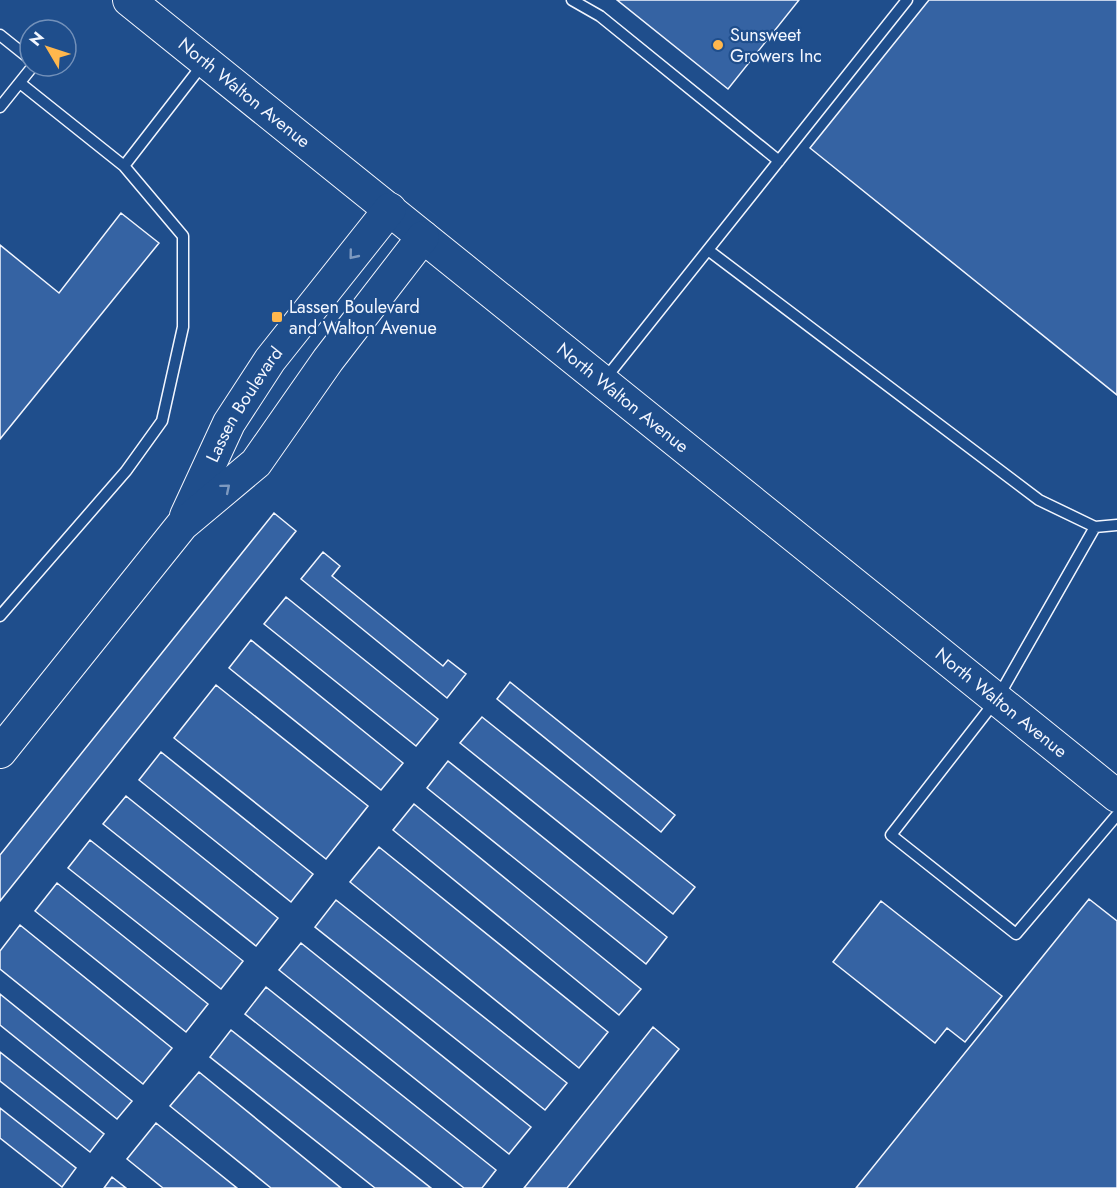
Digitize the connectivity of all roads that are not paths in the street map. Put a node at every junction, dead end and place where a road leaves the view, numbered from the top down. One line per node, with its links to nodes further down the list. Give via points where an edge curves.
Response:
1 (129, 0): 6 (main road, North Walton Avenue)
2 (572, 0): 10 (lane, via 600,16)
3 (907, 0): 10 (lane)
4 (0, 34): 5 (lane)
5 (18, 49)
6 (205, 61): 11 (lane); 12 (main road, North Walton Avenue)
7 (24, 78): 8 (lane)
8 (20, 83): 9 (lane); 11 (lane)
9 (0, 106)
10 (779, 161): 14 (lane)
11 (124, 166): 19 (lane, via 183,236 183,327 162,422 126,471)
12 (390, 209): 13 (main road, North Walton Avenue); 16 (main road, Lassen Boulevard, one-way to 16, via 264,369 229,423)
13 (423, 237): 15 (main road, North Walton Avenue); 16 (main road, Lassen Boulevard, one-way to 13, via 256,463 328,360)
14 (708, 250): 15 (lane); 18 (lane, via 1039,500)
15 (603, 381): 20 (main road, North Walton Avenue)
16 (182, 525): 21 (main road, Lassen Boulevard)
17 (1117, 525): 18 (lane)
18 (1095, 527): 20 (lane)
19 (0, 616)
20 (997, 699): 22 (main road, North Walton Avenue); 23 (lane, via 891,836 1016,934)
21 (0, 752)
22 (1117, 796)
23 (1117, 816)

